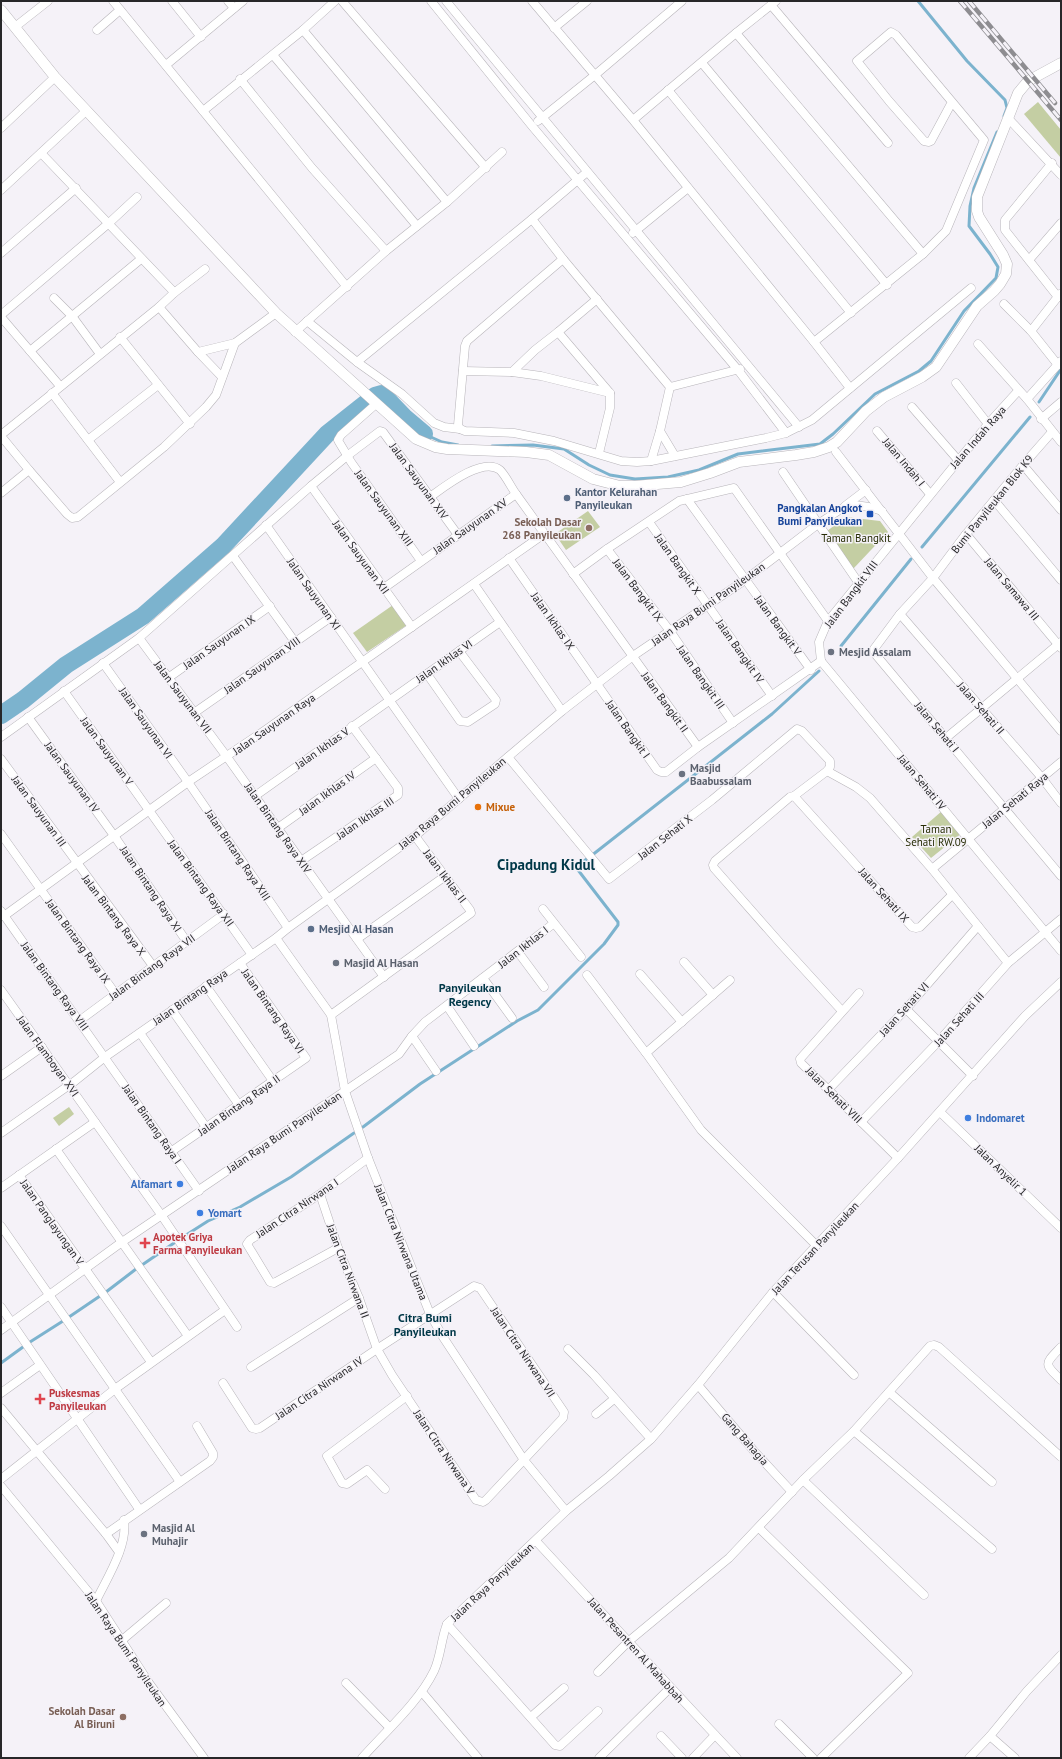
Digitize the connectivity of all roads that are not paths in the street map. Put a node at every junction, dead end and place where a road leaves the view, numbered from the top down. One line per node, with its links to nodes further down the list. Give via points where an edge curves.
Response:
1 (48, 1): 17 (street)
2 (113, 1): 16 (street)
3 (172, 1): 22 (street)
4 (228, 1): 14 (street)
5 (243, 1): 14 (street)
6 (335, 1): 20 (street)
7 (342, 1): 44 (street)
8 (431, 1): 37 (street)
9 (446, 1): 34 (street)
10 (532, 1): 18 (street)
11 (587, 1): 18 (street)
12 (682, 1): 27 (street)
13 (774, 3): 21 (street); 40 (street)
14 (234, 8): 22 (street)
15 (1, 10): 17 (street)
16 (120, 10): 19 (street); 26 (street)
17 (15, 27): 28 (street)
18 (554, 28): 27 (street)
19 (97, 30)
20 (303, 30): 23 (street); 52 (street)
21 (736, 33): 24 (street); 61 (street)
22 (201, 37): 26 (street)
23 (273, 54): 29 (street); 56 (street)
24 (702, 63): 30 (street); 66 (street)
25 (1061, 63): 35 (street, via 1024,85)
26 (166, 65): 33 (street)
27 (595, 75): 34 (street); 36 (street)
28 (55, 77): 32 (street); 38 (street)
29 (240, 80): 33 (street); 59 (street, via 312,168)
30 (668, 90): 36 (street); 76 (street)
31 (952, 102): 31 (street, via 931,141 924,141 857,60 891,32); 39 (street)
32 (86, 111): 42 (street); 75 (street)
33 (202, 111): 67 (street)
34 (541, 118): 37 (street); 45 (street)
35 (1008, 118): 39 (street); 43 (street)
36 (633, 120): 49 (street)
37 (532, 126): 47 (street)
38 (1, 128)
39 (992, 142): 61 (street, via 946,231); 105 (street, via 977,211 982,225 1003,255 1007,264 1006,274 994,291 977,306 936,367 884,397 829,447 796,456 739,462 681,482 620,486 593,479 549,455 447,449 425,444 407,432)
40 (888, 143)
41 (502, 152): 44 (street)
42 (41, 153): 48 (street); 50 (street)
43 (1052, 163): 46 (street); 64 (street, via 1005,220 1005,230)
44 (486, 168): 52 (street)
45 (588, 172): 47 (street); 57 (street)
46 (1061, 175)
47 (578, 180): 53 (street); 58 (street)
48 (76, 188): 54 (street); 60 (street)
49 (688, 188): 57 (street); 84 (street)
50 (1, 190)
51 (137, 197): 54 (street)
52 (447, 202): 56 (street)
53 (532, 219): 63 (street); 90 (street)
54 (109, 223): 62 (street); 77 (street)
55 (1061, 223): 64 (street)
56 (417, 226): 59 (street)
57 (637, 230): 58 (street); 92 (street)
58 (627, 238): 93 (street)
59 (386, 251): 67 (street)
60 (1, 253)
61 (923, 254): 66 (street)
62 (141, 259): 69 (street); 78 (street)
63 (563, 259): 72 (street); 94 (street, via 467,341)
64 (1029, 260): 70 (street)
65 (205, 269): 69 (street)
66 (887, 285): 76 (street)
67 (347, 287): 79 (street)
68 (971, 288): 101 (street)
69 (174, 293): 74 (street)
70 (1060, 295): 82 (street)
71 (54, 298): 78 (street)
72 (597, 299): 81 (street); 100 (street)
73 (1004, 304): 82 (street)
74 (159, 306): 83 (street); 88 (street)
75 (276, 313): 80 (street); 85 (street)
76 (851, 313): 84 (street)
77 (1, 316): 87 (street)
78 (72, 316): 87 (street); 89 (street)
79 (307, 321): 80 (street); 90 (street)
80 (295, 332): 105 (street)
81 (558, 332): 95 (street); 103 (street)
82 (1031, 332): 91 (street)
83 (120, 337): 89 (street); 98 (street)
84 (814, 342): 101 (street)
85 (235, 343): 88 (street); 96 (street)
86 (978, 344): 102 (street)
87 (30, 351): 99 (street)
88 (198, 352): 96 (street)
89 (100, 354): 99 (street)
90 (357, 362): 113 (street, via 402,394 434,423)
91 (1059, 363): 106 (street)
92 (748, 365): 93 (street); 112 (street)
93 (738, 370): 100 (street); 117 (street)
94 (463, 371): 95 (street); 113 (street, via 458,425)
95 (512, 372): 103 (street, via 541,376)
96 (222, 377): 110 (street, via 216,395)
97 (956, 384): 111 (street)
98 (158, 385): 110 (street); 119 (street)
99 (60, 386): 104 (street)
100 (670, 387): 114 (street)
101 (850, 388): 112 (street)
102 (1018, 391): 106 (street); 111 (street, Jalan Indah Raya)
103 (610, 393): 122 (street, via 610,408)
104 (52, 394): 118 (street); 119 (street)
105 (372, 400): 123 (street, Jalan Sauyunan XIII, via 339,438)
106 (1026, 400): 109 (street)
107 (1061, 402): 109 (street)
108 (912, 406): 125 (street)
109 (1039, 416): 116 (street)
110 (190, 424): 130 (street)
111 (988, 424): 125 (street, Jalan Indah Raya)
112 (800, 427): 117 (street)
113 (460, 429): 122 (street, via 514,433)
114 (660, 431): 124 (street); 126 (street)
115 (877, 431): 135 (street, Jalan Indah I)
116 (1052, 432): 120 (street); 127 (street, Bumi Panyileukan Blok K9)
117 (786, 433): 124 (street)
118 (1, 435): 128 (street)
119 (88, 440): 130 (street)
120 (1061, 442)
121 (836, 452): 132 (street)
122 (599, 453): 126 (street, via 621,461)
123 (347, 456): 131 (street); 136 (street, Jalan Sauyunan XIV, via 377,433 383,432); 153 (street, Jalan Sauyunan XIII)
124 (675, 456): 126 (street)
125 (958, 460): 135 (street, Jalan Indah Raya)
126 (651, 461)
127 (1023, 465): 138 (street, Bumi Panyileukan Blok K9); 140 (street)
128 (30, 470): 130 (street, via 72,518 78,517); 133 (street)
129 (782, 472): 143 (street)
130 (120, 482)
131 (311, 486): 144 (street); 160 (street, Jalan Sauyunan XII)
132 (866, 490): 139 (street); 141 (street)
133 (1, 493)
134 (516, 494): 136 (street, via 501,471 484,468 471,470); 146 (street, Jalan Sauyunan XV); 148 (street, Jalan Sauyunan XV)
135 (930, 494): 145 (street, Jalan Indah Raya)
136 (430, 496): 148 (street, Jalan Sauyunan XIV)
137 (686, 499): 142 (street); 150 (street, via 734,488); 156 (street, Jalan Bangkit V)
138 (994, 500): 147 (street, Bumi Panyileukan Blok K9); 157 (street)
139 (841, 509): 141 (street, Jalan Raya Bumi Panyileukan, via 855,505); 143 (street, Jalan Raya Bumi Panyileukan)
140 (1061, 510)
141 (882, 512): 145 (street)
142 (649, 522): 149 (street); 161 (street, Jalan Bangkit X)
143 (818, 524): 150 (street, Jalan Raya Bumi Panyileukan); 158 (street)
144 (266, 525): 151 (street); 164 (street, Jalan Sauyunan XI)
145 (899, 533): 155 (street); 158 (street, Jalan Bangkit VIII)
146 (544, 534): 152 (street, Jalan Sauyunan Raya); 154 (street)
147 (966, 534): 155 (street, Bumi Panyileukan Blok K9); 171 (street, Jalan Samawa III)
148 (458, 535): 153 (street, Jalan Sauyunan XV)
149 (607, 549): 154 (street); 168 (street, Jalan Bangkit IX)
150 (779, 554): 156 (street, Jalan Raya Bumi Panyileukan); 165 (street)
151 (234, 556): 162 (street); 169 (street)
152 (509, 558): 159 (street, Jalan Sauyunan Raya); 181 (street, Jalan Ikhlas IX)
153 (421, 561): 160 (street, Jalan Sauyunan XV)
154 (573, 574): 173 (street)
155 (933, 578): 163 (street, Jalan Sehati I); 180 (street)
156 (745, 580): 161 (street, Jalan Raya Bumi Panyileukan); 177 (street, Jalan Bangkit V)
157 (1061, 580)
158 (858, 582): 165 (street, Jalan Bangkit VIII)
159 (474, 584): 166 (street); 167 (street, Jalan Sauyunan Raya)
160 (384, 588): 167 (street, Jalan Sauyunan XII)
161 (708, 605): 168 (street, Jalan Raya Bumi Panyileukan); 183 (street, Jalan Bangkit IV)
162 (270, 606): 170 (street); 179 (street, Jalan Sauyunan IX)
163 (900, 614): 185 (street, Jalan Sehati II); 193 (street, Jalan Sehati I, via 874,649 876,655)
164 (331, 617): 170 (street, Jalan Sauyunan VIII); 176 (street, Jalan Sauyunan XI)
165 (828, 621): 174 (street, Jalan Bangkit VIII, via 820,642)
166 (500, 622): 172 (street, Jalan Ikhlas VI); 186 (street)
167 (412, 627): 176 (street, Jalan Sauyunan Raya)
168 (670, 631): 173 (street, Jalan Raya Bumi Panyileukan); 189 (street, Jalan Bangkit III)
169 (139, 638): 175 (street); 179 (street, Jalan Sauyunan VII)
170 (295, 642): 187 (street, Jalan Sauyunan VIII)
171 (1060, 645): 180 (street)
172 (459, 651): 178 (street, Jalan Ikhlas VI); 178 (street, via 496,700 495,704 464,723)
173 (633, 656): 181 (street, Jalan Raya Bumi Panyileukan); 194 (street, Jalan Bangkit II)
174 (821, 661): 177 (street); 213 (street, Jalan Sehati IV)
175 (103, 663): 182 (street); 202 (street, Jalan Sauyunan VI)
176 (362, 663): 184 (street, Jalan Sauyunan XI); 195 (street, Jalan Sauyunan Raya)
177 (811, 670): 183 (street)
178 (427, 674): 184 (street, Jalan Ikhlas VI)
179 (168, 678): 187 (street, Jalan Sauyunan VII)
180 (1018, 679): 185 (street); 191 (street)
181 (596, 685): 186 (street, Jalan Raya Bumi Panyileukan); 194 (street, Jalan Bangkit I, via 657,770 666,772)
182 (64, 691): 188 (street); 208 (street, Jalan Sauyunan V)
183 (772, 696): 189 (street)
184 (389, 700): 190 (street, Jalan Ikhlas V); 205 (street, Jalan Sauyunan XI)
185 (981, 709): 193 (street); 201 (street, Jalan Sehati II)
186 (562, 711): 196 (street, Jalan Raya Bumi Panyileukan)
187 (194, 714): 195 (street, Jalan Sauyunan VII)
188 (28, 717): 192 (street); 212 (street, Jalan Sauyunan IV)
189 (733, 723): 194 (street)
190 (352, 726): 197 (street, Jalan Ikhlas III); 203 (street, Jalan Ikhlas V)
191 (1061, 731)
192 (1, 737)
193 (946, 738): 207 (street, Jalan Sehati I)
194 (698, 747)
195 (227, 756): 202 (street, Jalan Sauyunan Raya); 203 (street, Jalan Bintang Raya XIV)
196 (508, 757): 200 (street, Jalan Sehati X, via 609,878 712,800 797,729 802,730 830,761); 205 (street, Jalan Raya Bumi Panyileukan)
197 (376, 758): 209 (street, Jalan Ikhlas IV); 214 (street, Jalan Ikhlas III, via 398,788 398,795)
198 (1, 759): 215 (street, Jalan Sauyunan III)
199 (1061, 762): 201 (street, Jalan Sehati Raya)
200 (828, 771): 204 (street); 216 (street, via 856,786 870,798)
201 (1042, 778): 206 (street, Jalan Sehati II); 207 (street, Jalan Sehati Raya)
202 (188, 782): 208 (street, Jalan Sauyunan Raya); 228 (street, Jalan Bintang Raya XIII)
203 (255, 796): 209 (street, Jalan Bintang Raya XIV)
204 (794, 796): 220 (street, Jalan Sehati IX, via 912,927 920,927); 256 (street, via 740,838 713,864)
205 (459, 799): 211 (street, Jalan Raya Bumi Panyileukan)
206 (1061, 803)
207 (1005, 809): 213 (street, Jalan Sehati Raya); 217 (street, Jalan Sehati I)
208 (150, 811): 212 (street, Jalan Sauyunan Raya); 224 (street, Jalan Bintang Raya XII)
209 (278, 828): 214 (street, Jalan Bintang Raya XIV)
210 (1, 834): 219 (street, Jalan Bintang Raya IX)
211 (415, 836): 218 (street, Jalan Ikhlas II); 221 (street, Jalan Raya Bumi Panyileukan)
212 (115, 837): 215 (street, Jalan Sauyunan Raya); 232 (street, Jalan Bintang Raya XI)
213 (968, 838): 216 (street, Jalan Sehati Raya); 229 (street, Jalan Sehati IV)
214 (301, 861): 221 (street, Jalan Bintang Raya XIV)
215 (76, 863): 219 (street, Jalan Sauyunan Raya); 240 (street, Jalan Bintang Raya X)
216 (932, 868): 220 (street)
217 (1061, 876)
218 (444, 877): 231 (street); 243 (street, Jalan Ikhlas II, via 471,913)
219 (41, 889): 223 (street, Jalan Sauyunan Raya); 250 (street, Jalan Bintang Raya IX)
220 (952, 894): 227 (street)
221 (328, 899): 228 (street, Jalan Raya Bumi Panyileukan); 231 (street, Jalan Bintang Raya XIV)
222 (543, 909): 226 (street)
223 (3, 914): 259 (street, Jalan Bintang Raya VIII)
224 (224, 914): 232 (street, Jalan Bintang Raya VII); 235 (street, Jalan Bintang Raya XII)
225 (1061, 919): 229 (street, Jalan Sehati III)
226 (553, 924): 234 (street, Jalan Ikhlas I); 236 (street)
227 (978, 926): 239 (street); 254 (street, Jalan Sehati VI)
228 (288, 928): 230 (street, Jalan Raya Bumi Panyileukan)
229 (1046, 932): 233 (street, Jalan Sehati IV); 239 (street, Jalan Sehati III)
230 (276, 938): 235 (street, Jalan Bintang Raya); 257 (street, Jalan Raya Bumi Panyileukan)
231 (357, 939): 243 (street, Jalan Bintang Raya XIV)
232 (187, 942): 240 (street, Jalan Bintang Raya VII)
233 (1061, 951)
234 (518, 952): 244 (street, Jalan Ikhlas I); 248 (street)
235 (252, 955): 238 (street, Jalan Bintang Raya)
236 (581, 958)
237 (684, 962): 252 (street)
238 (240, 963): 247 (street, Jalan Bintang Raya); 268 (street, Jalan Bintang Raya VI)
239 (1008, 963): 263 (street, Jalan Sehati III)
240 (153, 966): 250 (street, Jalan Bintang Raya VII)
241 (640, 974): 260 (street)
242 (587, 975): 266 (street)
243 (384, 977): 257 (street, Jalan Ikhlas II)
244 (483, 978): 253 (street, Jalan Ikhlas I); 258 (street)
245 (730, 980): 252 (street)
246 (1061, 982): 271 (street, Jalan Terusan Panyileukan, via 1026,1016)
247 (206, 986): 255 (street, Jalan Bintang Raya); 272 (street)
248 (544, 987)
249 (1, 990): 265 (street, Jalan Flamboyan XVI)
250 (115, 993): 259 (street, Jalan Bintang Raya VII)
251 (859, 993): 256 (street, Jalan Sehati VIII)
252 (713, 995): 260 (street)
253 (447, 1006): 262 (street, Jalan Ikhlas I, via 425,1022); 264 (street)
254 (906, 1009): 263 (street); 274 (street, Jalan Sehati VI)
255 (172, 1010): 261 (street, Jalan Bintang Raya); 276 (street)
256 (842, 1011): 274 (street, Jalan Sehati VIII, via 800,1059)
257 (331, 1015): 275 (street, Jalan Raya Bumi Panyileukan)
258 (512, 1018)
259 (79, 1021): 267 (street, Jalan Bintang Raya VIII)
260 (682, 1022): 266 (street)
261 (140, 1032): 267 (street, Jalan Bintang Raya); 280 (street)
262 (412, 1036): 269 (street); 275 (street, Jalan Ikhlas I, via 400,1054)
263 (938, 1042): 271 (street); 279 (street, Jalan Sehati III)
264 (474, 1046)
265 (42, 1047): 270 (street); 273 (street, Jalan Flamboyan XVI)
266 (646, 1053): 294 (street, via 701,1130)
267 (105, 1057): 273 (street, Jalan Bintang Raya); 283 (street, Jalan Bintang Raya I)
268 (306, 1058): 272 (street, Jalan Bintang Raya II)
269 (436, 1070)
270 (2, 1073)
271 (973, 1076): 277 (street, Jalan Terusan Panyileukan)
272 (273, 1081): 276 (street, Jalan Bintang Raya II)
273 (69, 1085): 278 (street, Jalan Flamboyan XVI); 281 (street, Jalan Bintang Raya)
274 (828, 1090): 279 (street, Jalan Sehati VIII)
275 (345, 1091): 284 (street, Jalan Citra Nirwana Utama); 288 (street, Jalan Raya Bumi Panyileukan)
276 (239, 1105): 280 (street, Jalan Bintang Raya II)
277 (940, 1112): 285 (street, Jalan Terusan Panyileukan); 292 (street, Jalan Anyelir 1)
278 (95, 1122): 282 (street); 290 (street, Jalan Flamboyan XVI)
279 (861, 1122): 285 (street, Jalan Sehati VIII)
280 (206, 1127): 283 (street, Jalan Bintang Raya II)
281 (1, 1133)
282 (56, 1149): 286 (street); 293 (street)
283 (172, 1151): 288 (street, Jalan Bintang Raya I)
284 (368, 1158): 289 (street, Jalan Citra Nirwana I); 302 (street, Jalan Citra Nirwana Utama)
285 (898, 1158): 294 (street, Jalan Terusan Panyileukan)
286 (19, 1175): 287 (street); 296 (street, Jalan Panglayungan V)
287 (1, 1188)
288 (199, 1191): 290 (street, Jalan Raya Bumi Panyileukan)
289 (320, 1194): 295 (street, Jalan Citra Nirwana II); 295 (street, Jalan Citra Nirwana I, via 247,1244 270,1282 274,1283)
290 (162, 1216): 293 (street, Jalan Raya Bumi Panyileukan); 301 (street, Jalan Flamboyan XVI)
291 (1, 1226): 298 (street)
292 (1061, 1228)
293 (122, 1242): 296 (street, Jalan Raya Bumi Panyileukan); 306 (street)
294 (816, 1245): 297 (street, Jalan Terusan Panyileukan)
295 (338, 1248): 299 (street, Jalan Citra Nirwana II)
296 (85, 1269): 298 (street, Jalan Raya Bumi Panyileukan); 310 (street, Jalan Panglayungan V)
297 (773, 1292): 313 (street); 316 (street, Jalan Terusan Panyileukan)
298 (49, 1295): 303 (street, Jalan Raya Bumi Panyileukan); 317 (street)
299 (359, 1298): 308 (street, Jalan Citra Nirwana II); 312 (street)
300 (1, 1308): 303 (street)
301 (225, 1310): 304 (street, Jalan Flamboyan XVI); 306 (street)
302 (430, 1314): 308 (street, Jalan Citra Nirwana IV); 330 (street, Jalan Citra Nirwana Utama); 330 (street, Jalan Citra Nirwana VII, via 474,1286 480,1288 564,1412 563,1418)
303 (12, 1323): 305 (street, Jalan Raya Bumi Panyileukan); 311 (street)
304 (237, 1327)
305 (1, 1330)
306 (188, 1336): 310 (street)
307 (1061, 1347): 314 (street, via 1049,1360 1048,1365)
308 (376, 1349): 315 (street, Jalan Citra Nirwana IV, via 256,1429 252,1428); 320 (street, Jalan Citra Nirwana V)
309 (568, 1349): 321 (street)
310 (151, 1362): 317 (street)
311 (40, 1364): 319 (street); 324 (street)
312 (251, 1367)
313 (854, 1375)
314 (1061, 1380)
315 (223, 1383)
316 (698, 1385): 327 (street, Jalan Terusan Panyileukan); 337 (street, Gang Bahagia)
317 (115, 1389): 324 (street); 333 (street)
318 (889, 1392): 326 (street); 329 (street, via 930,1346 934,1345); 334 (street)
319 (1, 1393)
320 (407, 1396): 330 (street, Jalan Citra Nirwana V, via 479,1502 486,1500); 336 (street, via 326,1457 342,1483 347,1484 366,1470)
321 (614, 1399): 323 (street); 327 (street)
322 (1, 1408): 328 (street)
323 (596, 1414)
324 (78, 1419): 328 (street); 338 (street)
325 (197, 1426): 333 (street, via 213,1457)
326 (854, 1431): 332 (street); 344 (street)
327 (651, 1439): 339 (street, Jalan Terusan Panyileukan, via 610,1476)
328 (36, 1450): 331 (street); 342 (street)
329 (1061, 1457)
330 (524, 1460): 339 (street, Jalan Citra Nirwana Utama)
331 (1, 1479)
332 (803, 1480): 337 (street); 346 (street)
333 (180, 1482): 338 (street)
334 (992, 1482)
335 (1, 1486): 347 (street, Jalan Raya Bumi Panyileukan)
336 (384, 1489)
337 (792, 1492): 341 (street)
338 (139, 1509): 340 (street)
339 (566, 1510): 343 (street, Jalan Raya Panyileukan)
340 (124, 1520): 342 (street); 345 (street, via 125,1531)
341 (759, 1528): 351 (street, via 729,1558); 373 (street, via 908,1673)
342 (106, 1534): 345 (street)
343 (536, 1540): 349 (street, Jalan Raya Panyileukan); 351 (street, Jalan Pesantren Al Mahabbah)
344 (992, 1549)
345 (119, 1552): 347 (street)
346 (924, 1595)
347 (96, 1601): 350 (street, Jalan Raya Bumi Panyileukan)
348 (166, 1603): 350 (street)
349 (447, 1624): 357 (street, Jalan Raya Panyileukan, via 435,1669); 359 (street)
350 (121, 1641): 365 (street, Jalan Raya Bumi Panyileukan, via 148,1683)
351 (630, 1641): 353 (street); 356 (street, Jalan Pesantren Al Mahabbah)
352 (1061, 1655): 364 (street)
353 (598, 1672)
354 (346, 1683): 361 (street)
355 (564, 1688): 359 (street)
356 (670, 1688): 362 (street, Jalan Pesantren Al Mahabbah); 368 (street)
357 (422, 1692): 361 (street, Jalan Raya Panyileukan); 367 (street)
358 (598, 1711): 359 (street, via 560,1746 555,1745)
359 (531, 1717)
360 (779, 1724): 372 (street)
361 (389, 1727): 366 (street, Jalan Raya Panyileukan)
362 (715, 1735): 370 (street); 371 (street, Jalan Pesantren Al Mahabbah)
363 (661, 1736): 369 (street)
364 (990, 1736): 374 (street); 375 (street)
365 (204, 1758)
366 (362, 1758)
367 (477, 1758)
368 (599, 1758)
369 (682, 1758)
370 (693, 1758)
371 (737, 1758)
372 (813, 1758)
373 (821, 1758)
374 (969, 1758)
375 (1015, 1758)

